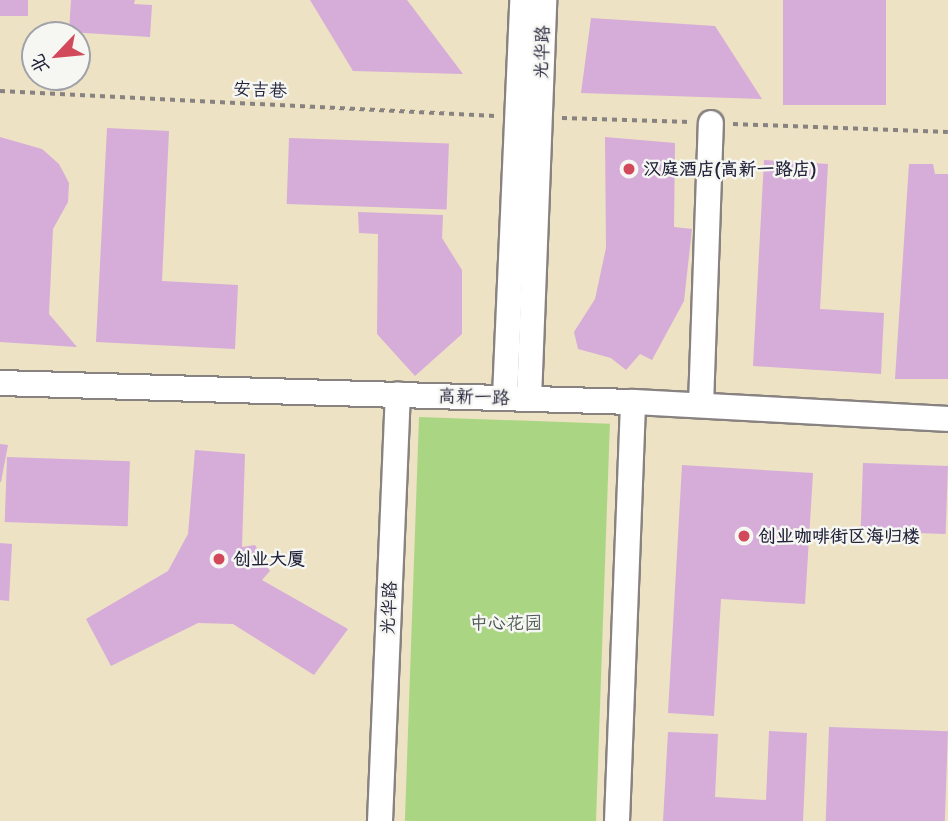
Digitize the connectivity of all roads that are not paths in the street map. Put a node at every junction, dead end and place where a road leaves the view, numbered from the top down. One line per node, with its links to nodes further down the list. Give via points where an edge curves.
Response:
1 (522, 0): 6 (street, 光华路)
2 (544, 0): 6 (street, 光华路)
3 (711, 123): 8 (street)
4 (0, 383): 5 (street, 高新一路)
5 (398, 394): 6 (street, 高新一路); 10 (street, 光华路)
6 (517, 398): 7 (street, 高新一路)
7 (634, 402): 8 (street, 高新一路); 11 (street)
8 (701, 405): 9 (street, 高新一路)
9 (948, 419)
10 (380, 821)
11 (617, 821)

